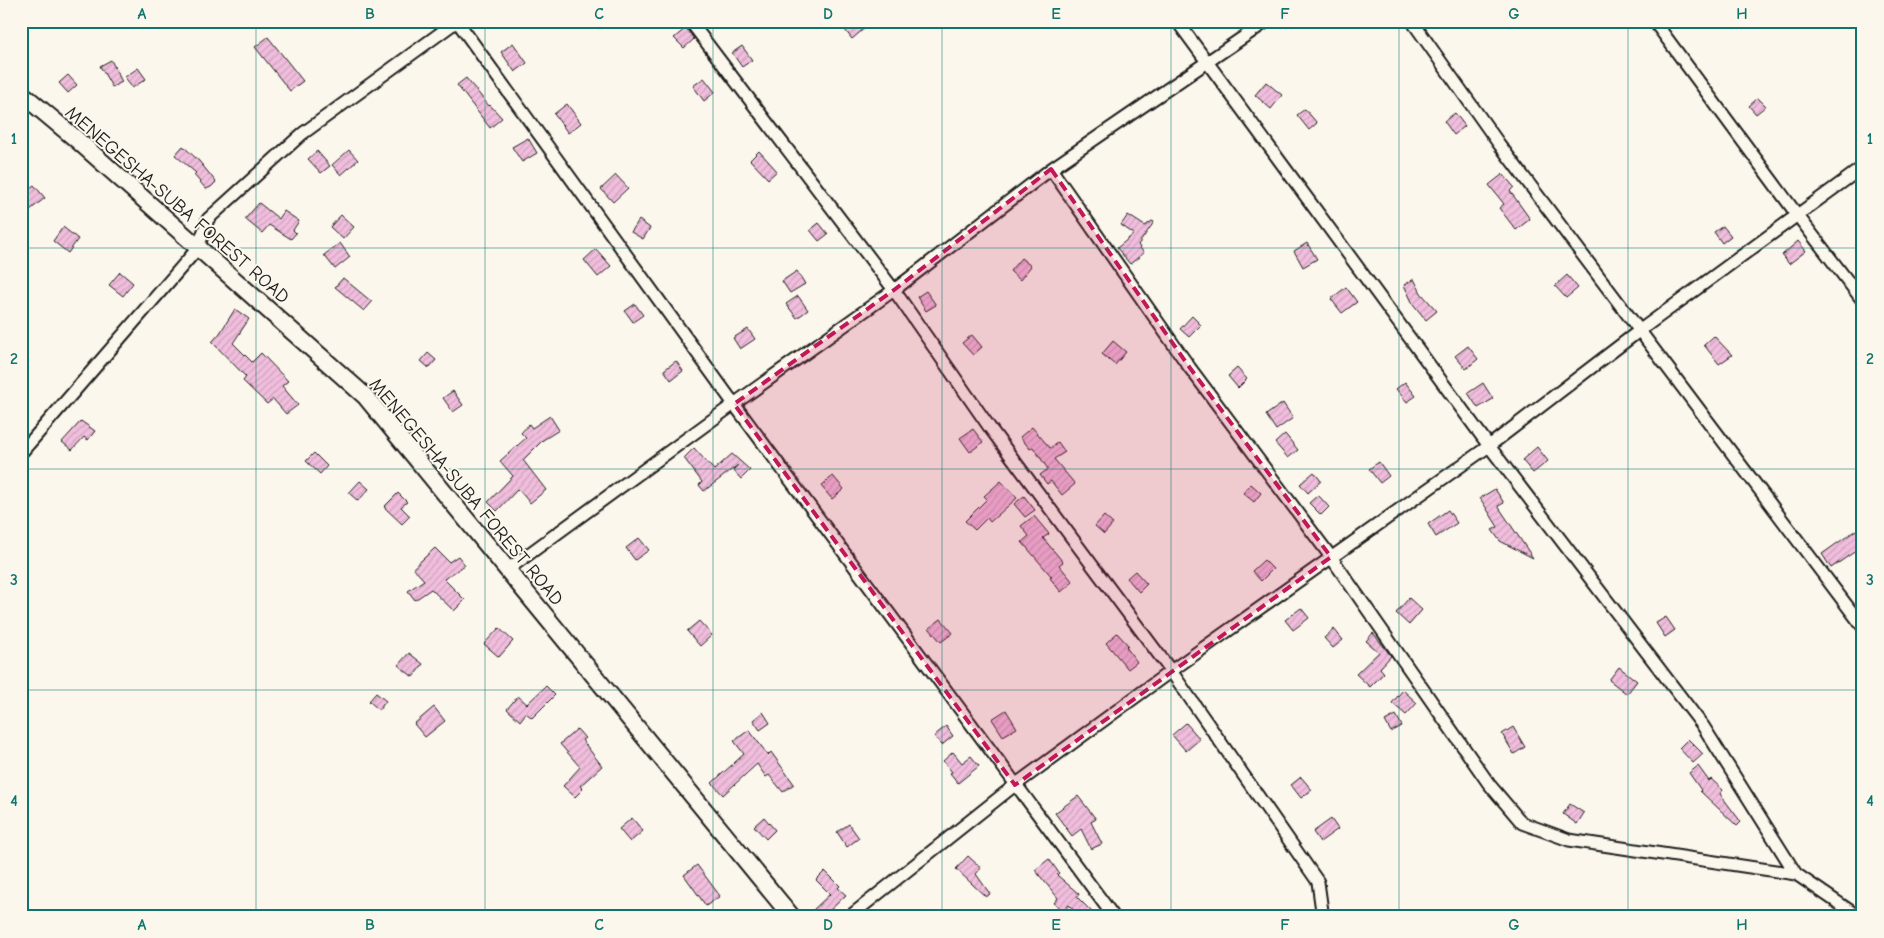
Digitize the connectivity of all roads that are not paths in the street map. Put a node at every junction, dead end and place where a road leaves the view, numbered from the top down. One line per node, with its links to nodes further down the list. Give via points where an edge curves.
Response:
1 (457, 21): 12 (street, via 302,134 208,220); 16 (street)
2 (690, 21): 13 (street)
3 (1177, 21): 7 (street)
4 (1266, 21): 7 (street)
5 (1412, 21): 15 (street)
6 (1654, 21): 11 (street)
7 (1206, 61): 10 (street); 17 (street)
8 (21, 93): 12 (street, MENEGESHA-SUBA FOREST ROAD)
9 (1863, 167): 11 (street)
10 (1051, 169): 13 (street); 19 (street, via 1190,368)
11 (1798, 216): 14 (street); 15 (street)
12 (198, 248): 18 (street); 20 (street, MENEGESHA-SUBA FOREST ROAD, via 365,396)
13 (894, 290): 16 (street); 22 (street, via 990,428)
14 (1863, 301)
15 (1639, 331): 17 (street); 21 (street)
16 (734, 404): 20 (street); 23 (street)
17 (1489, 446): 19 (street); 24 (street, via 1703,726)
18 (21, 453)
19 (1331, 557): 22 (street); 24 (street, via 1489,784 1522,823 1569,840)
20 (507, 570): 25 (street, MENEGESHA-SUBA FOREST ROAD)
21 (1863, 627)
22 (1171, 671): 23 (street); 28 (street, via 1318,882)
23 (1015, 785): 26 (street); 27 (street)
24 (1796, 874): 29 (street)
25 (792, 917)
26 (850, 917)
27 (1114, 917)
28 (1321, 917)
29 (1859, 917)

